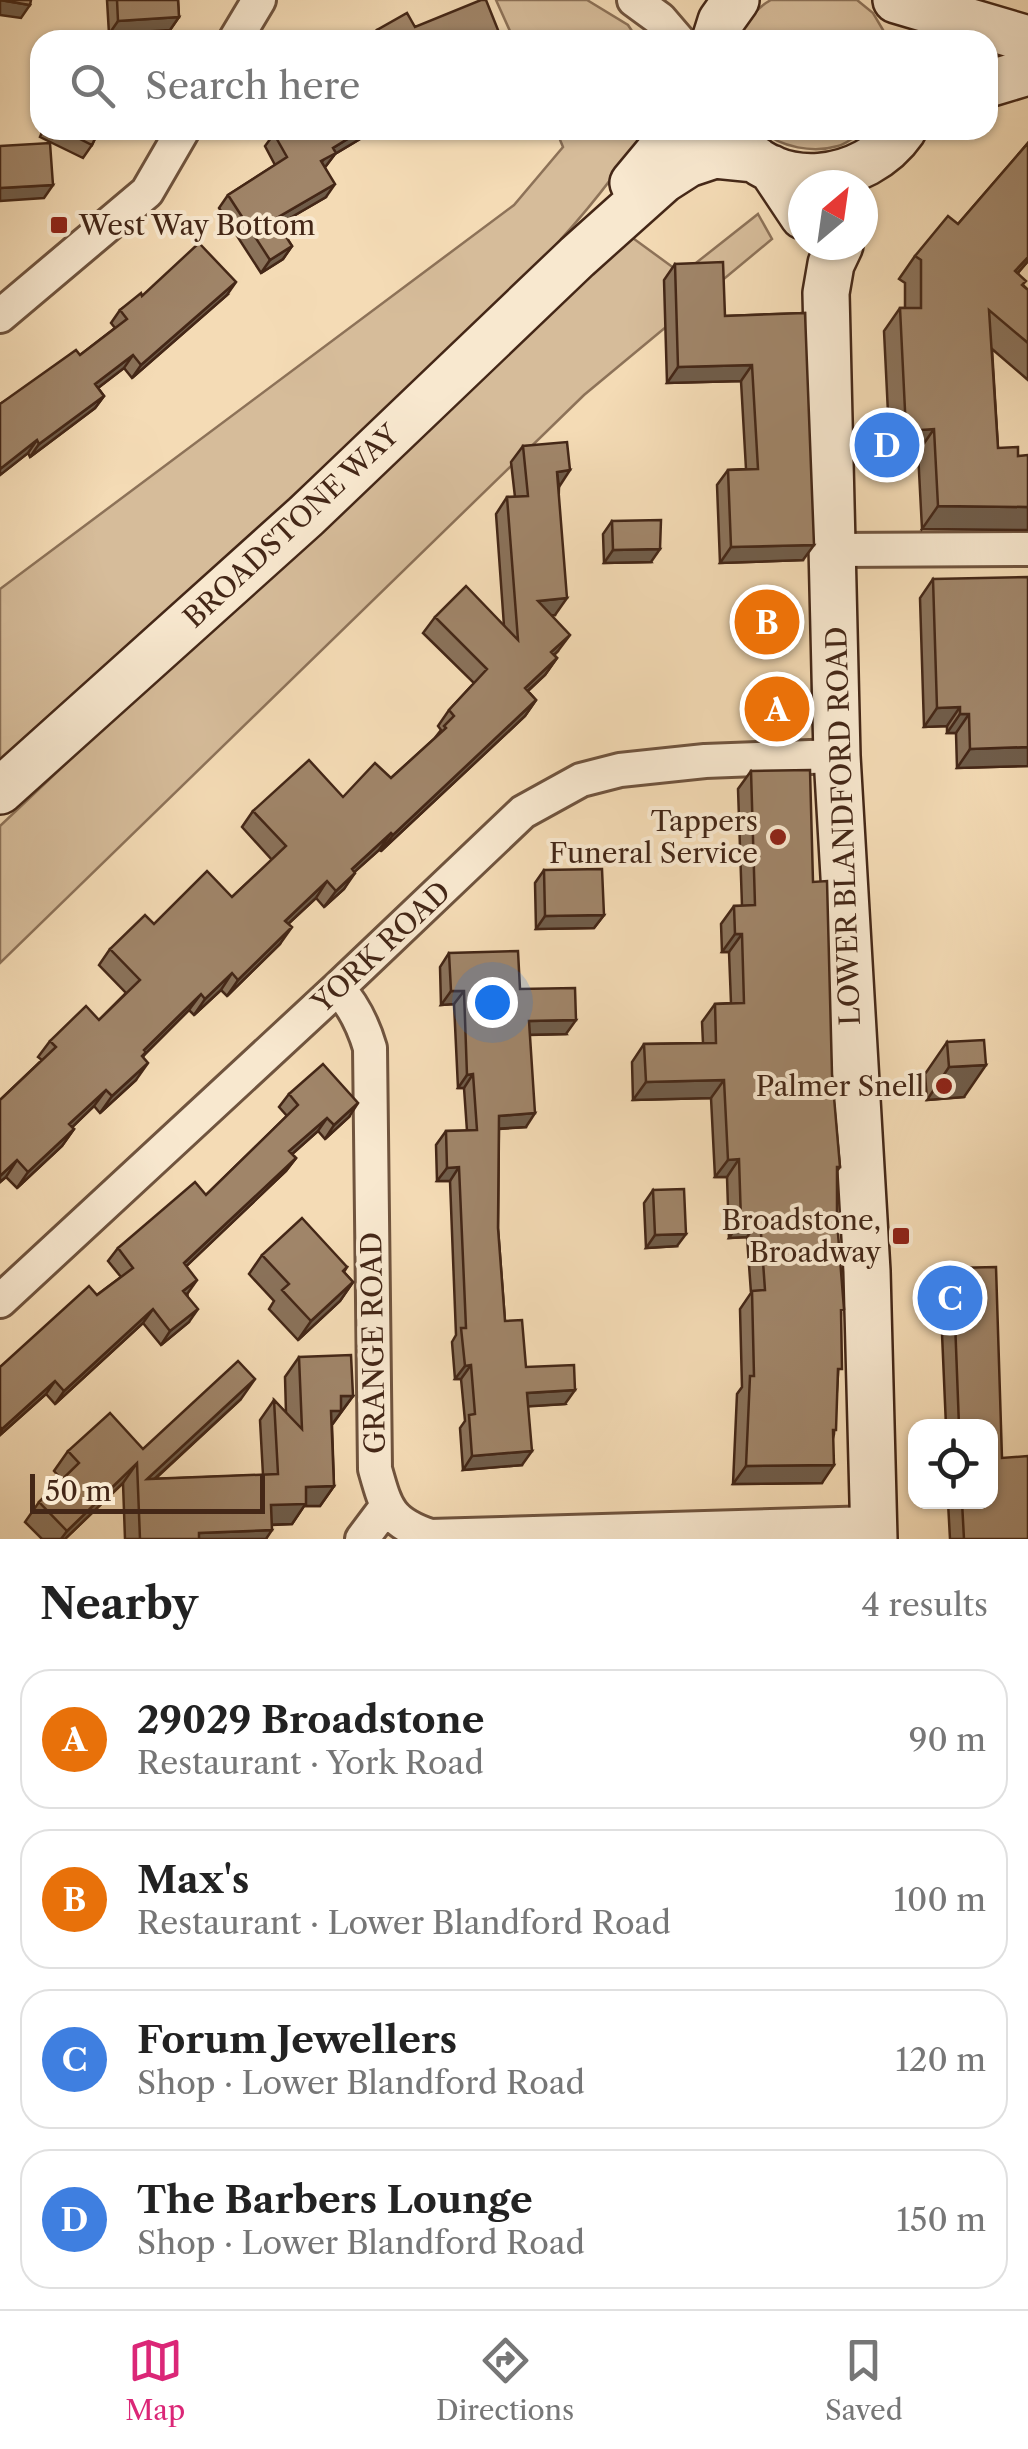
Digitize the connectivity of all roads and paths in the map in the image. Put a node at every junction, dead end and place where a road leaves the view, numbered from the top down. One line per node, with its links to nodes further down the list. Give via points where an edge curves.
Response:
1 (259, 0): 5 (street)
2 (634, 0): 6 (street)
3 (736, 0): 7 (main road)
4 (894, 0): 8 (main road); 9 (main road)
5 (241, 30)
6 (669, 30)
7 (718, 30)
8 (912, 30)
9 (1018, 32)
10 (1028, 72): 11 (main road)
11 (998, 81)
12 (177, 140): 23 (street, via 147,192)
13 (669, 140): 19 (main road, BROADSTONE WAY)
14 (895, 140): 16 (main road, BROADSTONE WAY, via 857,168 827,177 791,175)
15 (897, 140): 17 (main road)
16 (751, 152): 18 (main road); 19 (main road, BROADSTONE WAY, via 688,164)
17 (878, 174)
18 (788, 198)
19 (578, 256): 27 (main road, BROADSTONE WAY, via 306,516)
20 (818, 260): 22 (main road, LOWER BLANDFORD ROAD)
21 (833, 260): 22 (main road, LOWER BLANDFORD ROAD)
22 (826, 294): 25 (main road, LOWER BLANDFORD ROAD)
23 (0, 316)
24 (1028, 549): 25 (street)
25 (834, 550): 26 (main road, LOWER BLANDFORD ROAD)
26 (837, 756): 28 (street, YORK ROAD, via 706,761 581,780 523,812); 31 (main road, LOWER BLANDFORD ROAD, via 866,1255)
27 (0, 790)
28 (338, 988): 29 (street, YORK ROAD); 30 (street, GRANGE ROAD, via 364,1026 370,1048 375,1469)
29 (0, 1302)
30 (386, 1507): 31 (street, via 404,1526 430,1536); 32 (street)
31 (874, 1531)
32 (362, 1539)

